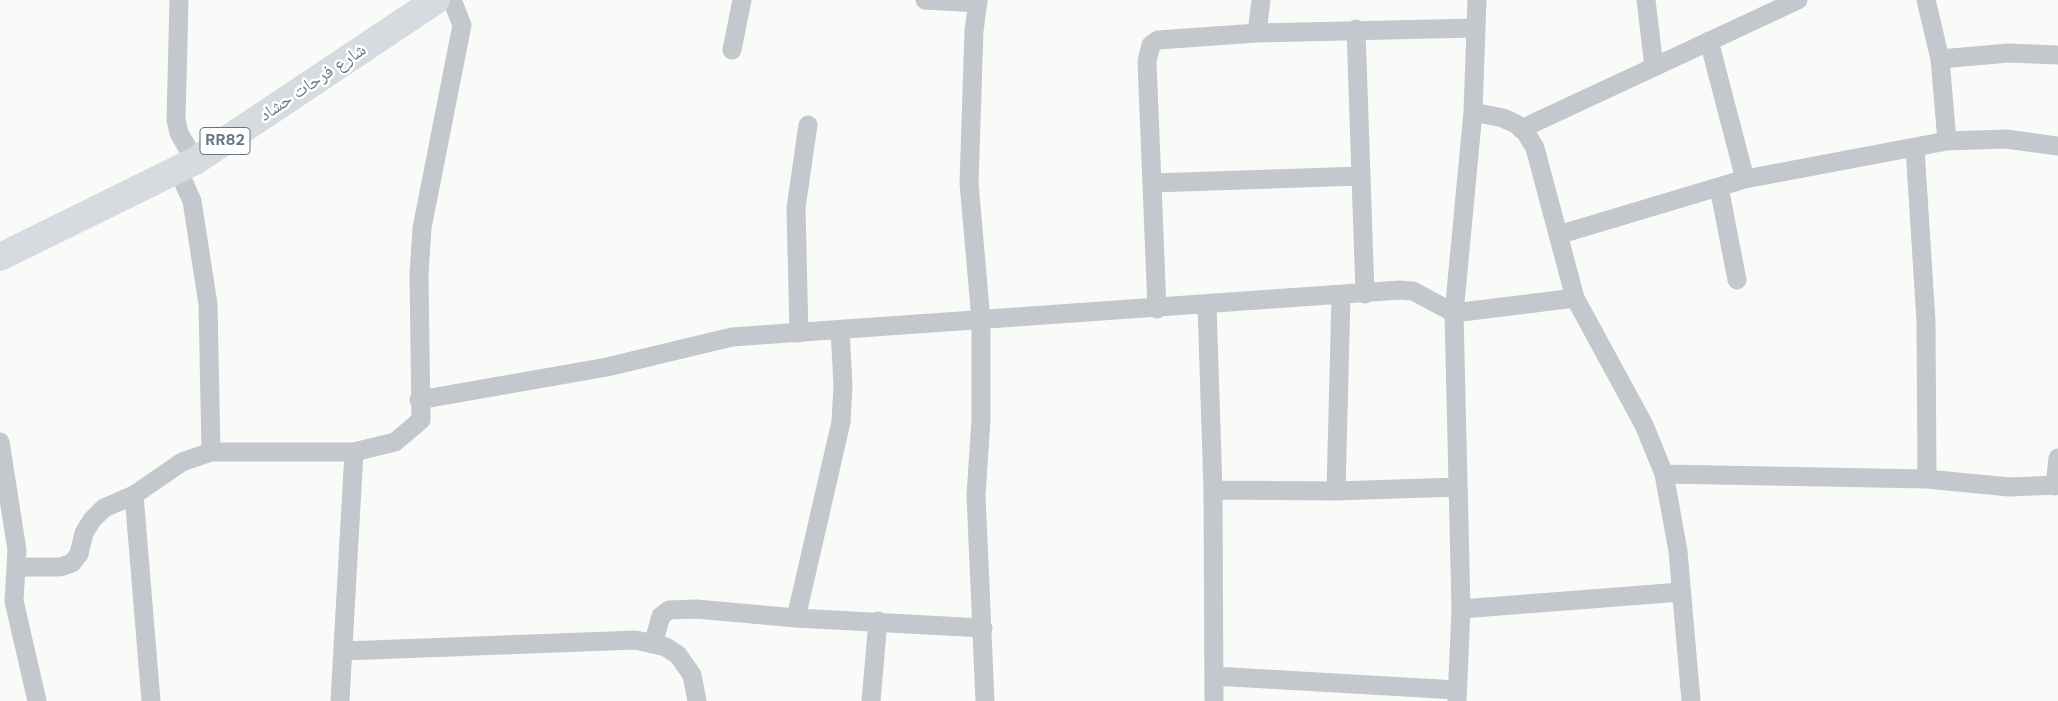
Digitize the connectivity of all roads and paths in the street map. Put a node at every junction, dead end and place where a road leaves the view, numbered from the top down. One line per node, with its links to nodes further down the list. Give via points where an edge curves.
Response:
1 (179, 0): 26 (street, via 176,120)
2 (436, 0): 26 (main road, شارع فرحات حشاد / RR82)
3 (452, 0): 43 (street, via 462,25 422,228)
4 (742, 0): 16 (street)
5 (925, 0): 11 (street)
6 (1261, 0): 14 (street)
7 (1477, 0): 12 (street)
8 (1646, 0): 19 (street)
9 (1798, 0): 15 (street)
10 (1926, 0): 18 (street)
11 (978, 2): 40 (street, via 968,182)
12 (1476, 28): 13 (street); 20 (street)
13 (1356, 29): 14 (street); 27 (street)
14 (1257, 33): 29 (street, via 1158,40 1152,45 1147,61)
15 (1709, 41): 19 (street); 28 (street)
16 (732, 50)
17 (2058, 55): 18 (street, via 2009,53)
18 (1940, 59): 23 (street)
19 (1654, 66): 22 (street)
20 (1473, 112): 22 (street, via 1503,118); 39 (street)
21 (808, 125): 42 (street, via 796,208)
22 (1521, 129): 31 (street, via 1535,148)
23 (1946, 141): 24 (street, via 2006,139); 25 (street)
24 (2058, 146)
25 (1915, 148): 28 (street); 49 (street, via 1926,321)
26 (186, 165): 32 (main road, شارع فرحات حشاد / RR82); 45 (street, via 208,304)
27 (1361, 176): 29 (street); 34 (street)
28 (1746, 179): 30 (street)
29 (1152, 184): 38 (street)
30 (1719, 187): 31 (street); 33 (street)
31 (1558, 235): 36 (street)
32 (0, 257)
33 (1737, 280)
34 (1365, 294): 35 (street); 39 (street, via 1413,291)
35 (1341, 296): 37 (street); 53 (street)
36 (1575, 298): 39 (street); 48 (street, via 1644,425)
37 (1206, 305): 38 (street); 52 (street)
38 (1157, 309): 40 (street)
39 (1454, 313): 51 (street)
40 (982, 320): 41 (street); 60 (street, via 976,495)
41 (840, 330): 42 (street); 58 (street, via 841,422)
42 (799, 333): 43 (street, via 732,337 606,367)
43 (419, 400): 46 (street, via 420,420 395,442)
44 (0, 442): 55 (street, via 18,550)
45 (211, 452): 46 (street); 54 (street, via 182,462)
46 (354, 452): 62 (street)
47 (2058, 458): 50 (street)
48 (1664, 474): 49 (street); 56 (street, via 1678,551)
49 (1927, 479): 50 (street, via 2009,487)
50 (2057, 486)
51 (1458, 487): 53 (street); 57 (street)
52 (1213, 490): 53 (street); 63 (street)
53 (1336, 491)
54 (134, 495): 55 (street, via 104,508 92,520 84,533 79,554 72,563); 66 (street)
55 (11, 572): 65 (street, via 14,601)
56 (1680, 592): 57 (street); 72 (street)
57 (1461, 609): 64 (street)
58 (796, 618): 59 (street); 61 (street, via 696,609 669,610 661,616)
59 (878, 621): 60 (street); 69 (street)
60 (983, 628): 70 (street)
61 (653, 644): 62 (street, via 636,640); 68 (street, via 666,646 678,655 692,675)
62 (344, 651): 67 (street)
63 (1214, 676): 64 (street); 71 (street)
64 (1457, 696)
65 (37, 701)
66 (151, 701)
67 (340, 701)
68 (697, 701)
69 (872, 701)
70 (985, 701)
71 (1214, 701)
72 (1691, 701)

